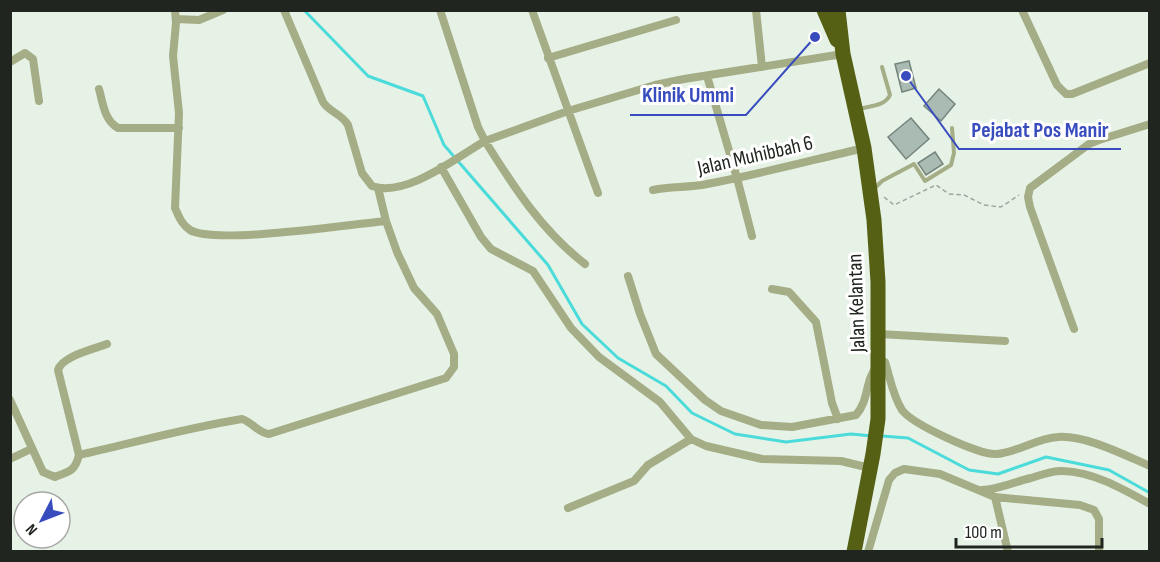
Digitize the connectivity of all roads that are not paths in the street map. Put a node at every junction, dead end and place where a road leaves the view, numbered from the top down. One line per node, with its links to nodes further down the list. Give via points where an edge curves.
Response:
1 (223, 10): 9 (street, via 199,20)
2 (284, 10): 29 (street, via 323,102 345,119 362,173)
3 (440, 10): 25 (street)
4 (532, 10): 12 (street)
5 (756, 10): 16 (street)
6 (824, 10): 11 (highway, Jalan Kelantan)
7 (838, 10): 11 (highway, Jalan Kelantan)
8 (1022, 10): 14 (street, via 1057,85 1066,94)
9 (176, 15): 23 (street, via 173,56)
10 (676, 21): 12 (street)
11 (843, 54): 16 (street); 20 (highway, Jalan Kelantan)
12 (548, 58): 21 (street)
13 (10, 62): 19 (street, via 25,53 33,59)
14 (1149, 63)
15 (882, 66): 20 (lane, via 888,99)
16 (762, 68): 17 (street)
17 (707, 76): 21 (street); 28 (street)
18 (99, 89): 23 (street, via 107,117 118,128)
19 (39, 101)
20 (857, 109): 26 (highway, Jalan Kelantan)
21 (568, 111): 25 (street); 31 (street)
22 (1149, 124): 38 (street, via 1089,144 1030,188 1030,207)
23 (178, 128): 33 (street, via 175,208 181,223 191,231 205,236 265,234)
24 (952, 128): 32 (lane, via 951,165 925,181 914,165 882,181)
25 (485, 141): 27 (street); 35 (street, via 521,197 551,233)
26 (864, 148): 28 (street, Jalan Muhibbah 6); 32 (highway, Jalan Kelantan)
27 (445, 165): 29 (street, via 404,185); 45 (street, via 481,237 491,249 533,271 571,328 599,357 660,402)
28 (737, 178): 30 (street, Jalan Muhibbah 6, via 686,189 674,186); 34 (street)
29 (382, 188): 33 (street)
30 (653, 190)
31 (598, 193)
32 (870, 193): 39 (highway, Jalan Kelantan)
33 (386, 221): 47 (street, via 414,288 434,309 454,354 454,367 446,378 269,434 242,419 167,432)
34 (752, 236)
35 (585, 264)
36 (628, 276): 44 (street, via 656,354 721,411 761,425 792,427)
37 (772, 289): 44 (street, via 789,292 816,322)
38 (1074, 329)
39 (879, 334): 40 (street); 42 (highway, Jalan Kelantan)
40 (1005, 342)
41 (107, 344): 47 (street, via 67,359 58,370)
42 (879, 362): 44 (street, via 870,374 862,409 856,415); 49 (highway, Jalan Kelantan, via 878,419); 50 (street, via 885,362 904,412 970,448 998,454 1057,436 1073,437)
43 (10, 400): 46 (street)
44 (838, 419)
45 (691, 439): 49 (street, via 762,459); 54 (street, via 648,465 627,484)
46 (31, 448): 47 (street, via 43,472 55,477 74,469); 48 (street)
47 (79, 455)
48 (10, 459)
49 (872, 461): 55 (highway, Jalan Kelantan)
50 (1149, 466)
51 (979, 490): 52 (street); 53 (street, via 1062,471 1115,485); 56 (street, via 940,474 904,469 895,473 889,480)
52 (995, 497): 57 (street); 58 (street, via 1080,505 1094,510 1099,519)
53 (1149, 504)
54 (568, 508)
55 (854, 552)
56 (868, 552)
57 (1008, 552)
58 (1099, 552)

